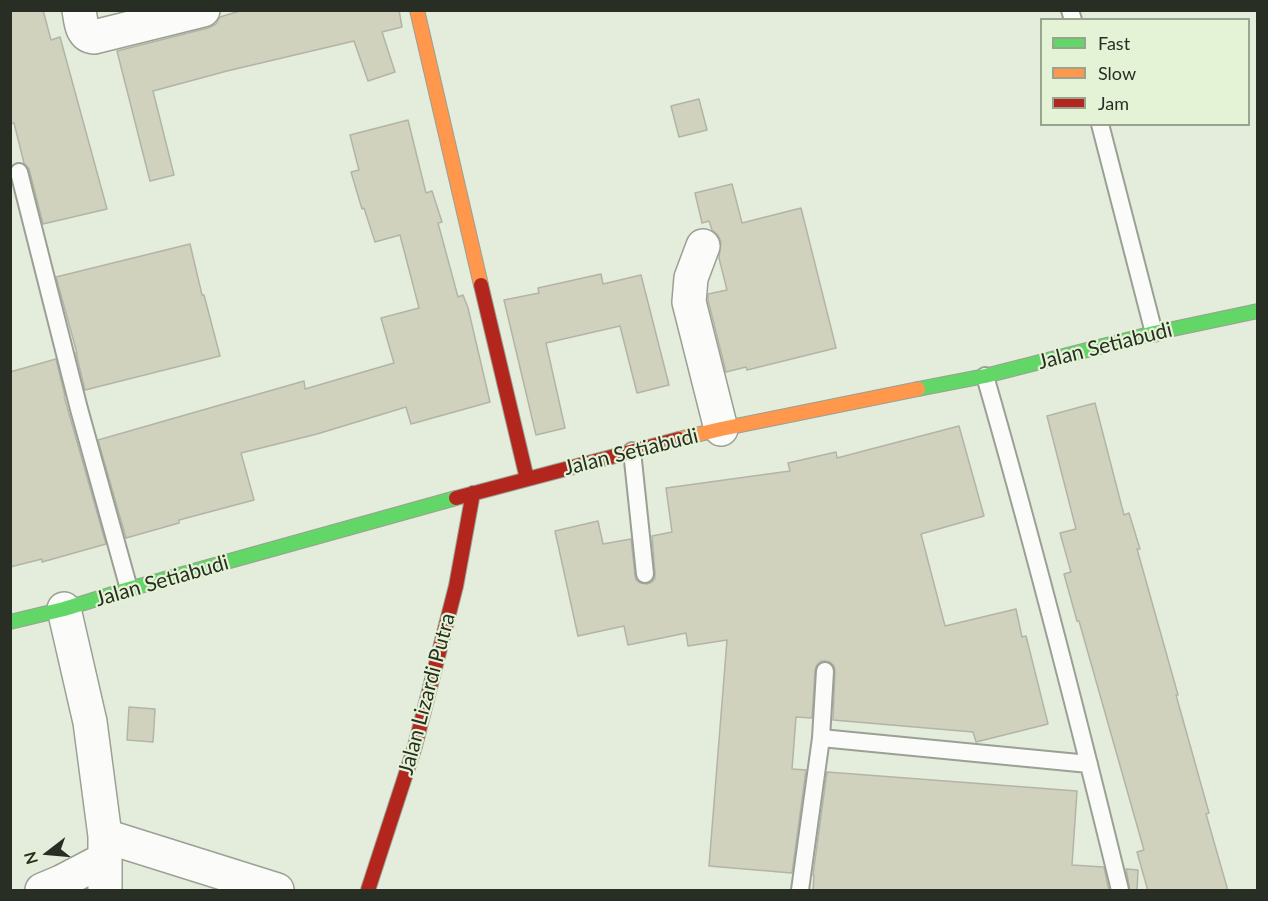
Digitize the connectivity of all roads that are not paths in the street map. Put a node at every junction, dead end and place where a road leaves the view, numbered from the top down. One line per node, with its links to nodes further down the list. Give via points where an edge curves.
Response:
1 (78, 10): 2 (street, via 84,30 94,37)
2 (203, 10)
3 (417, 10): 12 (main road)
4 (1101, 126): 8 (lane)
5 (19, 172): 15 (lane, via 78,409)
6 (703, 246): 10 (street, via 691,278 688,302)
7 (1257, 311): 8 (main road, Jalan Setiabudi)
8 (1154, 333): 9 (main road, Jalan Setiabudi)
9 (985, 376): 10 (main road, Jalan Setiabudi); 20 (lane)
10 (721, 429): 11 (main road, Jalan Setiabudi)
11 (632, 451): 12 (main road, Jalan Setiabudi); 14 (lane)
12 (527, 479): 13 (main road, Jalan Setiabudi)
13 (473, 493): 15 (main road, Jalan Setiabudi); 24 (main road, Jalan Lizardi Putra, via 456,586 418,734)
14 (645, 574)
15 (129, 589): 16 (main road, Jalan Setiabudi)
16 (64, 609): 17 (main road, Jalan Setiabudi); 21 (street, via 90,722)
17 (10, 622)
18 (825, 671): 19 (lane)
19 (821, 738): 20 (lane); 25 (lane)
20 (1089, 764): 26 (lane)
21 (105, 862): 22 (street); 23 (street)
22 (42, 891)
23 (277, 891)
24 (368, 891)
25 (800, 891)
26 (1120, 891)

